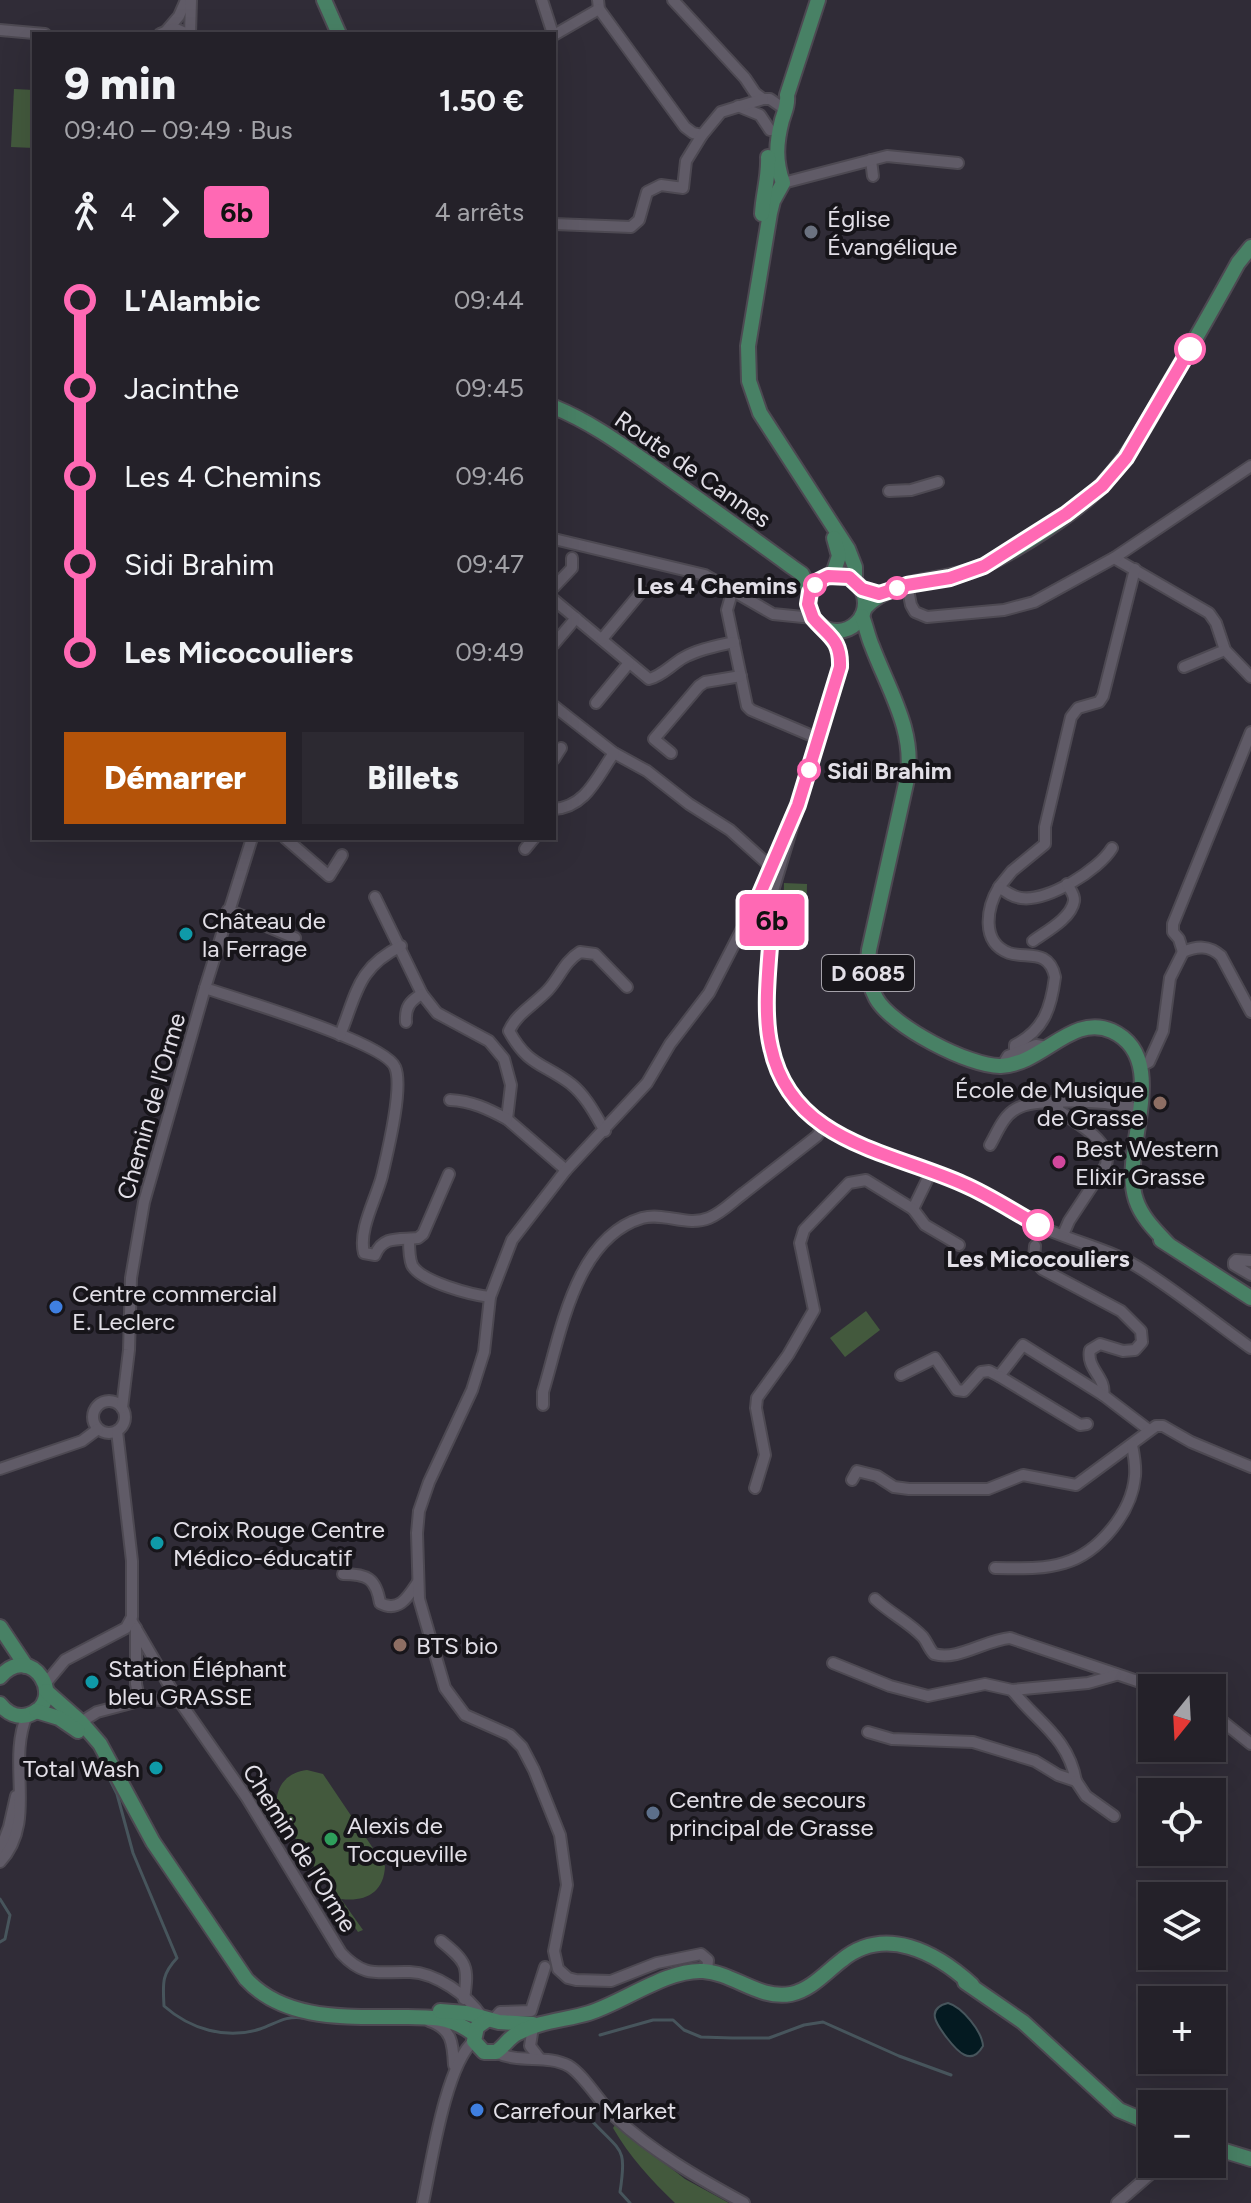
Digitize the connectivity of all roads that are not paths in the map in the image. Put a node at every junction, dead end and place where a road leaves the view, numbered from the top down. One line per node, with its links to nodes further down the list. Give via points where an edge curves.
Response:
1 (188, 0): 9 (street); 12 (street)
2 (317, 0): 13 (main road)
3 (324, 0): 14 (main road)
4 (542, 0): 15 (street)
5 (673, 0): 18 (street)
6 (818, 0): 20 (main road)
7 (598, 4): 17 (street); 22 (street, via 676,116)
8 (0, 30): 16 (street)
9 (165, 32)
10 (167, 32): 11 (street)
11 (186, 32)
12 (189, 32)
13 (331, 32)
14 (338, 32)
15 (552, 32)
16 (32, 33)
17 (556, 33)
18 (763, 99): 19 (street); 20 (street)
19 (737, 105): 21 (street, via 760,115); 22 (street, via 721,112)
20 (783, 106): 21 (main road); 26 (main road)
21 (770, 130): 26 (main road, via 768,158)
22 (702, 135): 27 (street, via 686,161 683,188 661,185 647,192 639,220 631,227)
23 (871, 160): 24 (street, via 887,156); 25 (street); 26 (street)
24 (958, 163)
25 (873, 176)
26 (775, 182): 33 (main road, via 748,346 749,381 760,413)
27 (556, 224)
28 (1251, 247): 42 (main road, via 1135,445 1102,486 984,566)
29 (556, 408): 38 (main road, Route de Cannes, via 617,440)
30 (1251, 466): 36 (street)
31 (938, 482): 32 (street)
32 (889, 491)
33 (823, 511): 39 (main road, via 839,550); 41 (main road, via 848,549)
34 (556, 539): 43 (street, via 705,575)
35 (572, 558): 40 (street, via 572,568)
36 (1114, 558): 37 (street); 42 (street, via 1034,602 1004,610 920,616 911,605)
37 (1135, 569): 57 (street, via 1209,613); 80 (street, via 1103,696 1071,717 1045,844)
38 (802, 574): 39 (main road, Route de Cannes); 47 (main road)
39 (828, 576): 41 (main road, via 849,577); 47 (main road)
40 (556, 585)
41 (859, 585): 45 (main road); 48 (main road)
42 (907, 585): 45 (main road)
43 (733, 589): 47 (street, via 773,614 797,615); 54 (street, via 727,610)
44 (642, 591): 52 (street)
45 (879, 594): 48 (main road)
46 (556, 602): 49 (street)
47 (810, 605): 50 (main road)
48 (864, 612): 51 (main road); 55 (main road, D 6085)
49 (576, 618): 52 (street); 53 (street)
50 (827, 629): 51 (main road); 56 (street)
51 (845, 630): 55 (main road); 56 (street)
52 (602, 639): 58 (street)
53 (556, 642)
54 (734, 642): 58 (street, via 693,653 649,679); 60 (street)
55 (870, 644): 96 (main road, D 6085, via 899,712 910,755 869,950 871,984 884,1008 901,1023 966,1058)
56 (838, 646): 71 (street, via 840,667)
57 (1225, 650): 59 (street); 61 (street)
58 (629, 663): 62 (street)
59 (1184, 667)
60 (741, 676): 65 (street, via 751,710); 68 (street, via 699,686 654,739)
61 (1251, 677)
62 (596, 703)
63 (556, 708): 67 (street)
64 (1251, 732): 87 (street, via 1173,924)
65 (810, 735)
66 (561, 748): 69 (street)
67 (614, 753): 70 (street, via 583,799); 78 (street, via 730,830)
68 (671, 753)
69 (556, 756)
70 (556, 809)
71 (790, 826): 78 (street); 82 (street)
72 (251, 840): 83 (street, Chemin de l'Orme)
73 (287, 840): 77 (street, via 329,876)
74 (532, 840): 76 (street)
75 (1112, 848): 79 (street, via 1105,860)
76 (525, 849)
77 (342, 855)
78 (771, 867): 82 (street)
79 (1067, 884): 80 (street, via 1031,899 1014,897); 85 (street, via 1074,904)
80 (999, 887): 95 (street, via 989,909 991,934 1005,951 1041,959 1055,977 1043,1021 1015,1045)
81 (375, 897): 86 (street)
82 (768, 897): 102 (street, via 771,1049 794,1101); 103 (street, via 750,916 709,993 647,1083)
83 (228, 910): 84 (street); 89 (street, Chemin de l'Orme)
84 (295, 938)
85 (1033, 941)
86 (401, 946): 90 (street); 93 (street, via 369,966)
87 (1183, 952): 91 (street, via 1200,947 1216,951); 97 (street, via 1170,978 1163,1031 1149,1062)
88 (627, 987): 103 (street, via 595,954 580,952 568,959 549,989 509,1031 532,1062 583,1095)
89 (205, 988): 93 (street); 123 (street, Chemin de l'Orme, via 144,1202 131,1278 129,1350)
90 (422, 994): 92 (street, via 411,1001); 101 (street, via 437,1013 489,1041 504,1059 511,1085)
91 (1251, 1012)
92 (406, 1022)
93 (340, 1035): 111 (street, via 390,1059 398,1084 364,1253 375,1255 394,1238)
94 (1050, 1048): 95 (street, via 1036,1045); 96 (main road, via 1027,1061); 97 (main road, via 1083,1028 1104,1028 1128,1042)
95 (1015, 1053): 96 (street)
96 (1002, 1066)
97 (1141, 1066): 100 (main road); 105 (main road)
98 (450, 1100): 101 (street, via 482,1106)
99 (1058, 1103): 100 (street); 104 (street, via 1018,1108); 110 (street, via 1058,1110 1102,1143 1108,1157)
100 (1131, 1107): 105 (main road); 112 (main road, via 1124,1158 1130,1205 1147,1229)
101 (507, 1119): 106 (street)
102 (823, 1126): 107 (street); 124 (street, via 718,1214 697,1221 648,1217 604,1240 576,1288)
103 (605, 1131): 106 (street)
104 (990, 1145)
105 (1132, 1156): 112 (main road, via 1136,1202)
106 (566, 1170): 117 (street, via 512,1240)
107 (931, 1172): 109 (street); 110 (street)
108 (449, 1174): 111 (street, via 423,1234)
109 (913, 1209): 113 (street, via 925,1225); 133 (street, via 873,1183 855,1181 804,1230 800,1243 814,1310 757,1398 765,1455)
110 (1063, 1235): 119 (street, via 1138,1267)
111 (409, 1239): 117 (street, via 418,1272 454,1289)
112 (1168, 1244): 118 (main road)
113 (959, 1245)
114 (1035, 1246): 122 (street, via 1034,1259 1042,1269 1121,1311 1141,1331 1142,1342 1135,1350 1100,1344 1090,1350)
115 (1251, 1261): 116 (street, via 1234,1262)
116 (1251, 1275)
117 (490, 1297): 136 (street, via 484,1352 472,1390 419,1511)
118 (1251, 1298)
119 (1251, 1348)
120 (901, 1375): 121 (street, via 932,1357 960,1391 981,1372)
121 (999, 1376): 122 (street, via 1023,1345); 125 (street, via 1080,1425)
122 (1103, 1395): 127 (street)
123 (117, 1405): 126 (street, via 102,1403 95,1410); 128 (street, via 124,1422)
124 (543, 1405)
125 (1087, 1424)
126 (98, 1429): 128 (street); 131 (street, via 82,1441)
127 (1149, 1430): 129 (street); 130 (street, via 1163,1426)
128 (117, 1431): 138 (street, via 133,1573)
129 (1132, 1445): 132 (street, via 1076,1485 1023,1475 988,1489 902,1488 857,1471); 134 (street, via 1133,1489 1110,1531 1062,1564)
130 (1251, 1467)
131 (0, 1469)
132 (852, 1480)
133 (755, 1488)
134 (995, 1568)
135 (343, 1574): 136 (street, via 371,1580 380,1603 396,1608)
136 (418, 1582): 168 (street, via 422,1611 453,1703 522,1747 560,1835 567,1885 554,1951 562,1975 611,1981 657,1963 701,1954 708,1960)
137 (875, 1599): 147 (street, via 924,1638 934,1654 949,1656 1010,1638)
138 (133, 1623): 140 (street); 141 (street)
139 (0, 1627): 145 (main road)
140 (115, 1635): 141 (street); 143 (street)
141 (141, 1644): 151 (street); 152 (street, Chemin de l'Orme)
142 (0, 1645): 146 (main road, via 5,1652)
143 (65, 1660): 145 (street); 149 (street)
144 (833, 1663): 150 (street, via 928,1696 985,1684)
145 (30, 1667): 146 (main road); 149 (main road)
146 (3, 1672)
147 (1116, 1675): 148 (street); 150 (street)
148 (1138, 1682)
149 (46, 1688): 154 (main road, via 43,1702); 155 (main road)
150 (1012, 1690): 161 (street, via 1051,1728)
151 (139, 1698): 152 (street); 155 (street)
152 (182, 1702): 169 (street, Chemin de l'Orme, via 350,1962 370,1973 436,1978)
153 (4, 1708): 154 (main road); 159 (street)
154 (32, 1713): 159 (street); 160 (main road, via 48,1713 74,1726)
155 (81, 1722): 160 (main road)
156 (1226, 1724): 158 (street)
157 (868, 1732): 161 (street, via 892,1739 973,1742 1035,1761)
158 (1251, 1744)
159 (18, 1746): 162 (street)
160 (117, 1774): 170 (main road, via 153,1842 246,1979 273,2001)
161 (1076, 1781): 163 (street, via 1086,1796)
162 (18, 1790): 164 (street); 165 (street, via 18,1827)
163 (1114, 1816)
164 (0, 1851)
165 (0, 1862)
166 (441, 1941): 169 (street, via 466,1969)
167 (545, 1967): 172 (street, via 531,2011 500,2012)
168 (707, 1972): 173 (main road, via 683,1973 591,2012); 177 (main road, via 783,1995 803,1990 868,1945 894,1942 912,1947 1033,2030 1119,2110)
169 (464, 1999): 172 (street, Chemin de l'Orme)
170 (311, 2012): 171 (main road); 172 (main road, via 423,2010)
171 (392, 2017): 174 (main road, via 448,2019); 176 (street, via 442,2027 451,2039)
172 (490, 2020): 173 (main road); 174 (main road, via 479,2024); 174 (main road, via 505,2030)
173 (536, 2025): 174 (main road); 175 (street, via 530,2046)
174 (490, 2044): 175 (street, via 514,2058); 176 (street, via 468,2046)
175 (544, 2060): 182 (street, via 568,2066 613,2115 670,2161)
176 (452, 2075): 181 (street)
177 (1138, 2118)
178 (1226, 2151): 179 (main road)
179 (1251, 2159)
180 (1146, 2178): 183 (street)
181 (423, 2203)
182 (744, 2203)
183 (1117, 2203)

